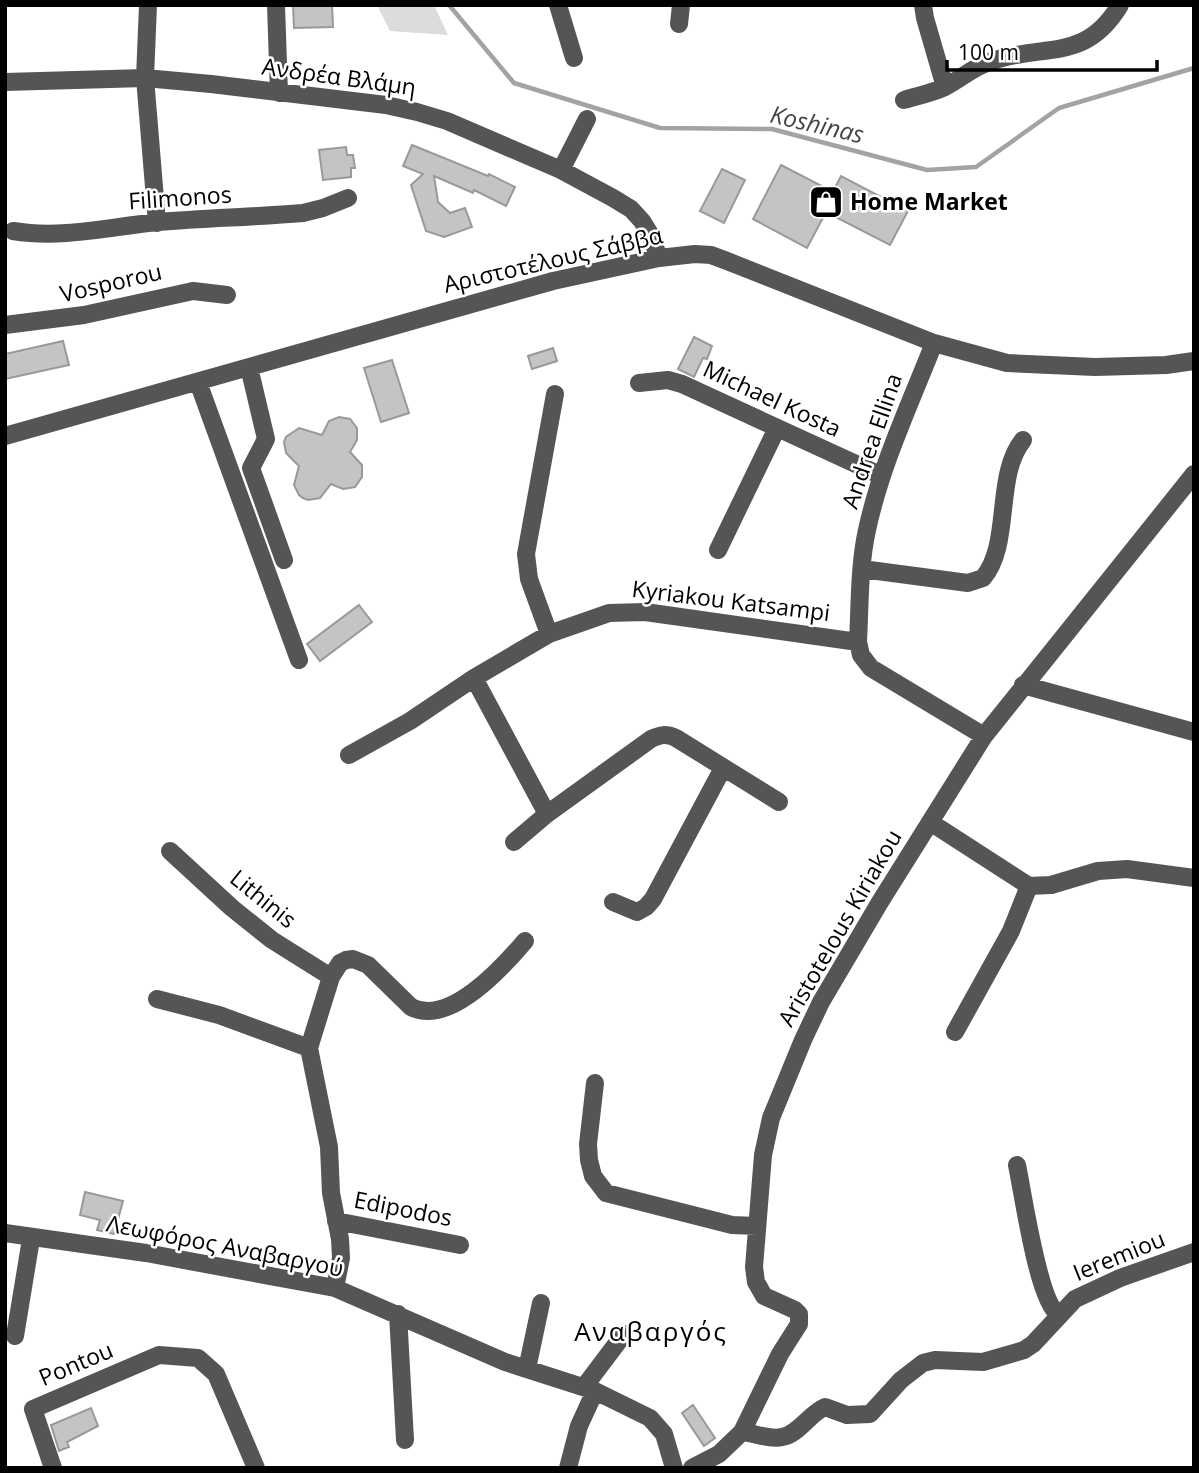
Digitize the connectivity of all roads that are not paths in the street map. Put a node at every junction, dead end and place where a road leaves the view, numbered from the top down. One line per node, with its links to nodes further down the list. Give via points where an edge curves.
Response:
1 (148, 5): 9 (street)
2 (276, 5): 12 (street)
3 (558, 5): 8 (street)
4 (681, 5): 7 (street)
5 (923, 5): 11 (street)
6 (1118, 9): 11 (street, via 1102,28 1077,45 995,59)
7 (678, 24)
8 (574, 58)
9 (145, 78): 10 (street, Ανδρέα Βλάμη); 12 (street, Ανδρέα Βλάμη); 17 (street)
10 (5, 82)
11 (945, 87): 13 (street)
12 (279, 93): 15 (street, Ανδρέα Βλάμη, via 417,111)
13 (904, 100)
14 (587, 120): 15 (street)
15 (561, 170): 19 (street, Ανδρέα Βλάμη, via 631,209 650,234)
16 (348, 198): 17 (street, Filimonos, via 303,213)
17 (158, 223): 18 (street, Filimonos, via 62,235)
18 (13, 231)
19 (659, 258): 22 (street, Αριστοτέλους Σάββα, via 711,256); 24 (street, Αριστοτέλους Σάββα, via 553,281)
20 (227, 296): 21 (street, Vosporou, via 193,291 84,316)
21 (5, 325)
22 (934, 342): 23 (street, Αριστοτέλους Σάββα, via 1007,363 1095,367); 32 (street, Andrea Ellina)
23 (1194, 361)
24 (249, 368): 25 (street, Αριστοτέλους Σάββα); 34 (street, via 266,439 251,468)
25 (198, 382): 29 (street, Αριστοτέλους Σάββα); 38 (street)
26 (639, 383): 28 (street, Michael Kosta, via 668,380)
27 (555, 394): 36 (street, via 526,555 529,579)
28 (777, 428): 32 (street, Michael Kosta); 33 (street)
29 (5, 436)
30 (1023, 440): 35 (street, via 1011,461 993,561 983,578 968,583)
31 (1194, 474): 40 (street, Aristotelous Kiriakou)
32 (881, 477): 35 (street, Andrea Ellina)
33 (718, 550)
34 (284, 560)
35 (862, 569): 37 (street, Andrea Ellina)
36 (549, 634): 37 (street, Kyriakou Katsampi, via 629,610); 39 (street, Kyriakou Katsampi)
37 (858, 642): 42 (street, Kyriakou Katsampi, via 871,668)
38 (299, 660)
39 (474, 678): 43 (street, Kyriakou Katsampi); 46 (street)
40 (1023, 685): 41 (street); 42 (street, Aristotelous Kiriakou)
41 (1194, 732)
42 (984, 736): 47 (street, Aristotelous Kiriakou)
43 (349, 755)
44 (723, 768): 45 (street); 46 (street, via 669,734 660,735); 52 (street, via 653,899 637,912)
45 (779, 802)
46 (547, 814): 48 (street)
47 (930, 822): 51 (street); 61 (street, Aristotelous Kiriakou, via 821,1002 803,1040 772,1118)
48 (514, 842)
49 (170, 851): 54 (street, Lithinis, via 272,940)
50 (1194, 878): 51 (street, via 1127,869)
51 (1029, 886): 56 (street, via 1011,931)
52 (613, 902)
53 (525, 941): 54 (street, via 485,983 434,1011 411,1007 361,961 340,963)
54 (331, 977): 57 (street)
55 (157, 999): 57 (street, via 219,1015)
56 (955, 1032)
57 (309, 1048): 60 (street, via 329,1147)
58 (595, 1083): 61 (street, via 589,1160 593,1176 606,1193 732,1225)
59 (1017, 1165): 69 (street, via 1042,1285)
60 (337, 1221): 64 (street, Edipodos); 66 (street, via 341,1258)
61 (756, 1226): 74 (street, Aristotelous Kiriakou, via 754,1267 759,1290 795,1310 800,1319)
62 (5, 1233): 63 (street, Λεωφόρος Αναβαργού)
63 (32, 1238): 66 (street, Λεωφόρος Αναβαργού, via 146,1253); 71 (street)
64 (460, 1245)
65 (1194, 1252): 69 (street, Ieremiou, via 1120,1278 1075,1299)
66 (335, 1288): 68 (street, Λεωφόρος Αναβαργού)
67 (541, 1303): 72 (street)
68 (398, 1314): 72 (street, Λεωφόρος Αναβαργού); 75 (street)
69 (1058, 1314): 74 (street, Ieremiou, via 1033,1344 1014,1354 983,1362 923,1363 870,1414 847,1415 825,1407 781,1438)
70 (624, 1334): 73 (street)
71 (15, 1336)
72 (527, 1369): 73 (street, Λεωφόρος Αναβαργού)
73 (590, 1389): 78 (street); 79 (street, Λεωφόρος Αναβαργού, via 656,1423)
74 (742, 1432): 80 (street, Aristotelous Kiriakou, via 719,1454)
75 (405, 1440)
76 (53, 1468): 77 (street, Pontou, via 33,1409 159,1355 198,1358 216,1374)
77 (257, 1468)
78 (568, 1468)
79 (674, 1468)
80 (692, 1468)

